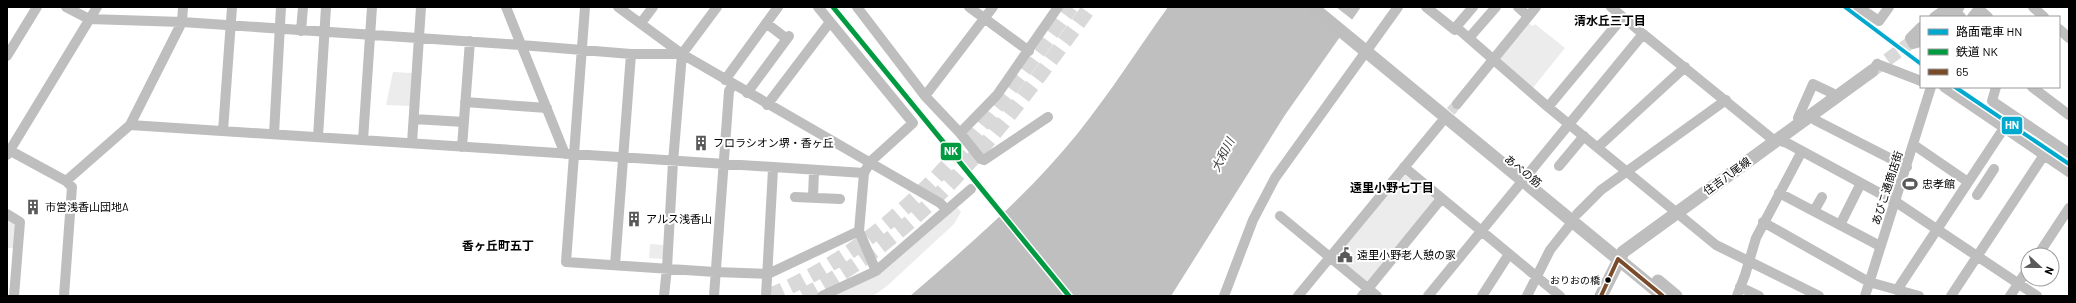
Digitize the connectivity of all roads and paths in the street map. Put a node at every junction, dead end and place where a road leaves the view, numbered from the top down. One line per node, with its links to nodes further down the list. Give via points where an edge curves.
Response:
1 (37, 7): 67 (street)
2 (66, 7): 43 (street)
3 (97, 7): 43 (street)
4 (183, 7): 45 (street)
5 (232, 7): 49 (street)
6 (281, 7): 51 (street)
7 (303, 7): 52 (street)
8 (326, 7): 54 (street)
9 (372, 7): 56 (street)
10 (421, 7): 57 (street)
11 (506, 7): 61 (street)
12 (585, 7): 63 (street)
13 (618, 7): 47 (street)
14 (653, 7): 47 (street)
15 (717, 7): 66 (street)
16 (778, 7): 48 (street)
17 (818, 7): 46 (street)
18 (969, 7): 44 (street)
19 (993, 7): 44 (street)
20 (1058, 7): 64 (street)
21 (1312, 7): 62 (main road)
22 (1325, 7): 62 (main road)
23 (1398, 7): 62 (street)
24 (1426, 7): 50 (street, via 1454,30)
25 (1472, 7): 50 (street)
26 (1496, 7): 58 (street)
27 (1518, 7): 38 (street)
28 (1536, 7): 38 (street)
29 (1611, 7): 42 (street)
30 (1858, 7): 31 (street, via 1879,21)
31 (1889, 7)
32 (1948, 7): 39 (street)
33 (1967, 7): 37 (street)
34 (2033, 7): 41 (street)
35 (859, 8): 79 (street)
36 (1977, 10): 40 (street)
37 (1958, 14)
38 (1528, 16): 68 (street)
39 (1935, 16)
40 (1986, 16)
41 (2043, 16)
42 (1623, 17): 55 (street); 84 (street)
43 (89, 19): 45 (street); 108 (street)
44 (984, 19): 64 (street); 79 (street)
45 (182, 22): 49 (street); 94 (street)
46 (830, 22): 83 (street); 114 (street, via 913,123)
47 (641, 23): 66 (street)
48 (766, 24): 72 (street); 77 (street, via 788,38)
49 (231, 26): 51 (street); 96 (street)
50 (1456, 27): 58 (street)
51 (280, 30): 52 (street); 98 (street)
52 (301, 31): 54 (street)
53 (2060, 31): 59 (street)
54 (324, 32): 56 (street); 100 (street)
55 (1643, 34): 69 (street); 93 (street)
56 (370, 35): 57 (street); 101 (street)
57 (419, 38): 60 (street); 89 (street)
58 (1469, 38): 68 (street)
59 (2069, 38)
60 (470, 41): 61 (street); 81 (street)
61 (521, 45): 63 (street); 85 (street)
62 (1364, 45): 125 (main road, あべの筋); 170 (street, via 1260,203)
63 (582, 50): 65 (street); 110 (street)
64 (1028, 51): 97 (street, via 997,95)
65 (631, 54): 66 (street); 112 (street)
66 (682, 54): 72 (street); 113 (street)
67 (7, 56)
68 (1493, 60): 82 (street); 84 (street)
69 (1684, 67): 80 (street); 106 (street)
70 (1874, 69): 71 (street, via 1877,64 1885,66); 78 (street, via 1868,67); 90 (street, via 1878,70 1875,76); 102 (main road, 住吉八尾線)
71 (1920, 81)
72 (729, 82): 77 (street); 115 (street)
73 (1931, 88): 104 (street, あびこ通商店街)
74 (1945, 88): 95 (street)
75 (1996, 88): 109 (street, via 1992,101)
76 (2033, 88): 86 (street)
77 (748, 93): 83 (street)
78 (1832, 93): 88 (street); 88 (street, via 1813,84)
79 (925, 96): 97 (street)
80 (1726, 100): 102 (street); 122 (street)
81 (465, 102): 85 (street); 91 (street)
82 (1457, 104)
83 (767, 105): 114 (street)
84 (1548, 106): 93 (street)
85 (547, 108): 110 (street)
86 (2069, 115)
87 (1048, 116): 97 (street, via 984,160)
88 (1798, 118): 102 (street)
89 (414, 119): 91 (street); 103 (street)
90 (1815, 120): 102 (street); 118 (street)
91 (464, 122): 105 (street)
92 (1440, 124): 117 (street)
93 (1570, 124): 99 (street); 125 (street)
94 (130, 125): 96 (street); 127 (street)
95 (2004, 128): 111 (street); 126 (street)
96 (223, 131): 98 (street)
97 (960, 133)
98 (274, 134): 100 (street)
99 (1584, 136): 106 (street); 116 (street)
100 (318, 137): 101 (street)
101 (363, 140): 103 (street)
102 (1777, 140): 107 (street); 141 (main road, 住吉八尾線)
103 (412, 143): 105 (street)
104 (1914, 145): 118 (street, あびこ通商店街); 126 (street)
105 (462, 147): 110 (street)
106 (1598, 147): 122 (street)
107 (1802, 151): 129 (street); 131 (street)
108 (8, 152): 127 (street)
109 (2069, 152)
110 (569, 154): 112 (street); 158 (street, via 566,262)
111 (2044, 155): 123 (street); 155 (street)
112 (622, 158): 113 (street); 158 (street)
113 (673, 162): 115 (street); 159 (street)
114 (870, 162): 124 (street); 140 (street, via 940,203)
115 (724, 164): 119 (street); 160 (street)
116 (1559, 166)
117 (1404, 167): 137 (street); 156 (street)
118 (1907, 167): 138 (street, あびこ通商店街)
119 (773, 169): 121 (street); 162 (street)
120 (1994, 169): 128 (street)
121 (814, 171): 124 (street); 134 (street)
122 (1627, 171): 141 (street); 145 (street, via 1601,190)
123 (2069, 172)
124 (864, 173): 149 (street)
125 (1526, 178): 145 (main road, あべの筋); 150 (street)
126 (1970, 178): 128 (street); 148 (street)
127 (66, 181): 172 (street, via 72,188)
128 (1985, 182): 132 (street)
129 (1861, 183): 138 (street); 147 (street)
130 (971, 189): 140 (street)
131 (1780, 193): 142 (street); 146 (street)
132 (1977, 195)
133 (795, 197): 134 (street)
134 (813, 197): 136 (street)
135 (1822, 197): 142 (street)
136 (840, 199)
137 (1441, 199): 150 (street); 169 (street)
138 (1896, 202): 148 (street); 151 (street, あびこ通商店街)
139 (2069, 208): 152 (street)
140 (947, 210): 161 (street)
141 (1677, 212): 154 (main road, 住吉八尾線); 157 (street, via 1716,245)
142 (1814, 212): 147 (street)
143 (7, 214): 171 (street, via 20,222)
144 (1280, 216): 156 (street)
145 (1575, 218): 154 (main road, あべの筋); 163 (street, via 1550,250)
146 (1763, 222): 157 (street); 165 (street)
147 (1840, 225): 151 (street)
148 (1936, 228): 155 (street); 167 (street)
149 (860, 231): 161 (street); 162 (street)
150 (1482, 231): 153 (street); 179 (street)
151 (1880, 246): 165 (street, あびこ通商店街)
152 (2043, 247)
153 (1509, 254): 163 (street); 180 (street)
154 (1620, 255): 183 (main road, 住吉八尾線); 184 (main road, あべの筋); 185 (main road, あべの筋)
155 (1978, 256): 166 (street); 190 (street)
156 (1330, 257): 169 (street); 177 (street)
157 (1748, 262): 168 (street); 187 (street)
158 (616, 265): 159 (street)
159 (667, 268): 160 (street); 173 (street)
160 (715, 272): 162 (street); 174 (street)
161 (876, 272): 176 (street)
162 (768, 274): 175 (street)
163 (1536, 276): 181 (street); 182 (street)
164 (2020, 280): 166 (street)
165 (1870, 282): 167 (street); 188 (street, あびこ通商店街)
166 (2018, 283): 191 (street); 192 (street)
167 (1897, 290): 189 (street)
168 (1738, 291): 186 (street)
169 (1365, 292): 178 (street)
170 (1226, 295)
171 (14, 296)
172 (64, 296)
173 (664, 296)
174 (714, 296)
175 (766, 296)
176 (822, 296)
177 (1298, 296)
178 (1377, 296)
179 (1428, 296)
180 (1482, 296)
181 (1527, 296)
182 (1560, 296)
183 (1600, 296)
184 (1663, 296)
185 (1676, 296)
186 (1759, 296)
187 (1819, 296)
188 (1865, 296)
189 (1919, 296)
190 (1951, 296)
191 (2010, 296)
192 (2037, 296)

